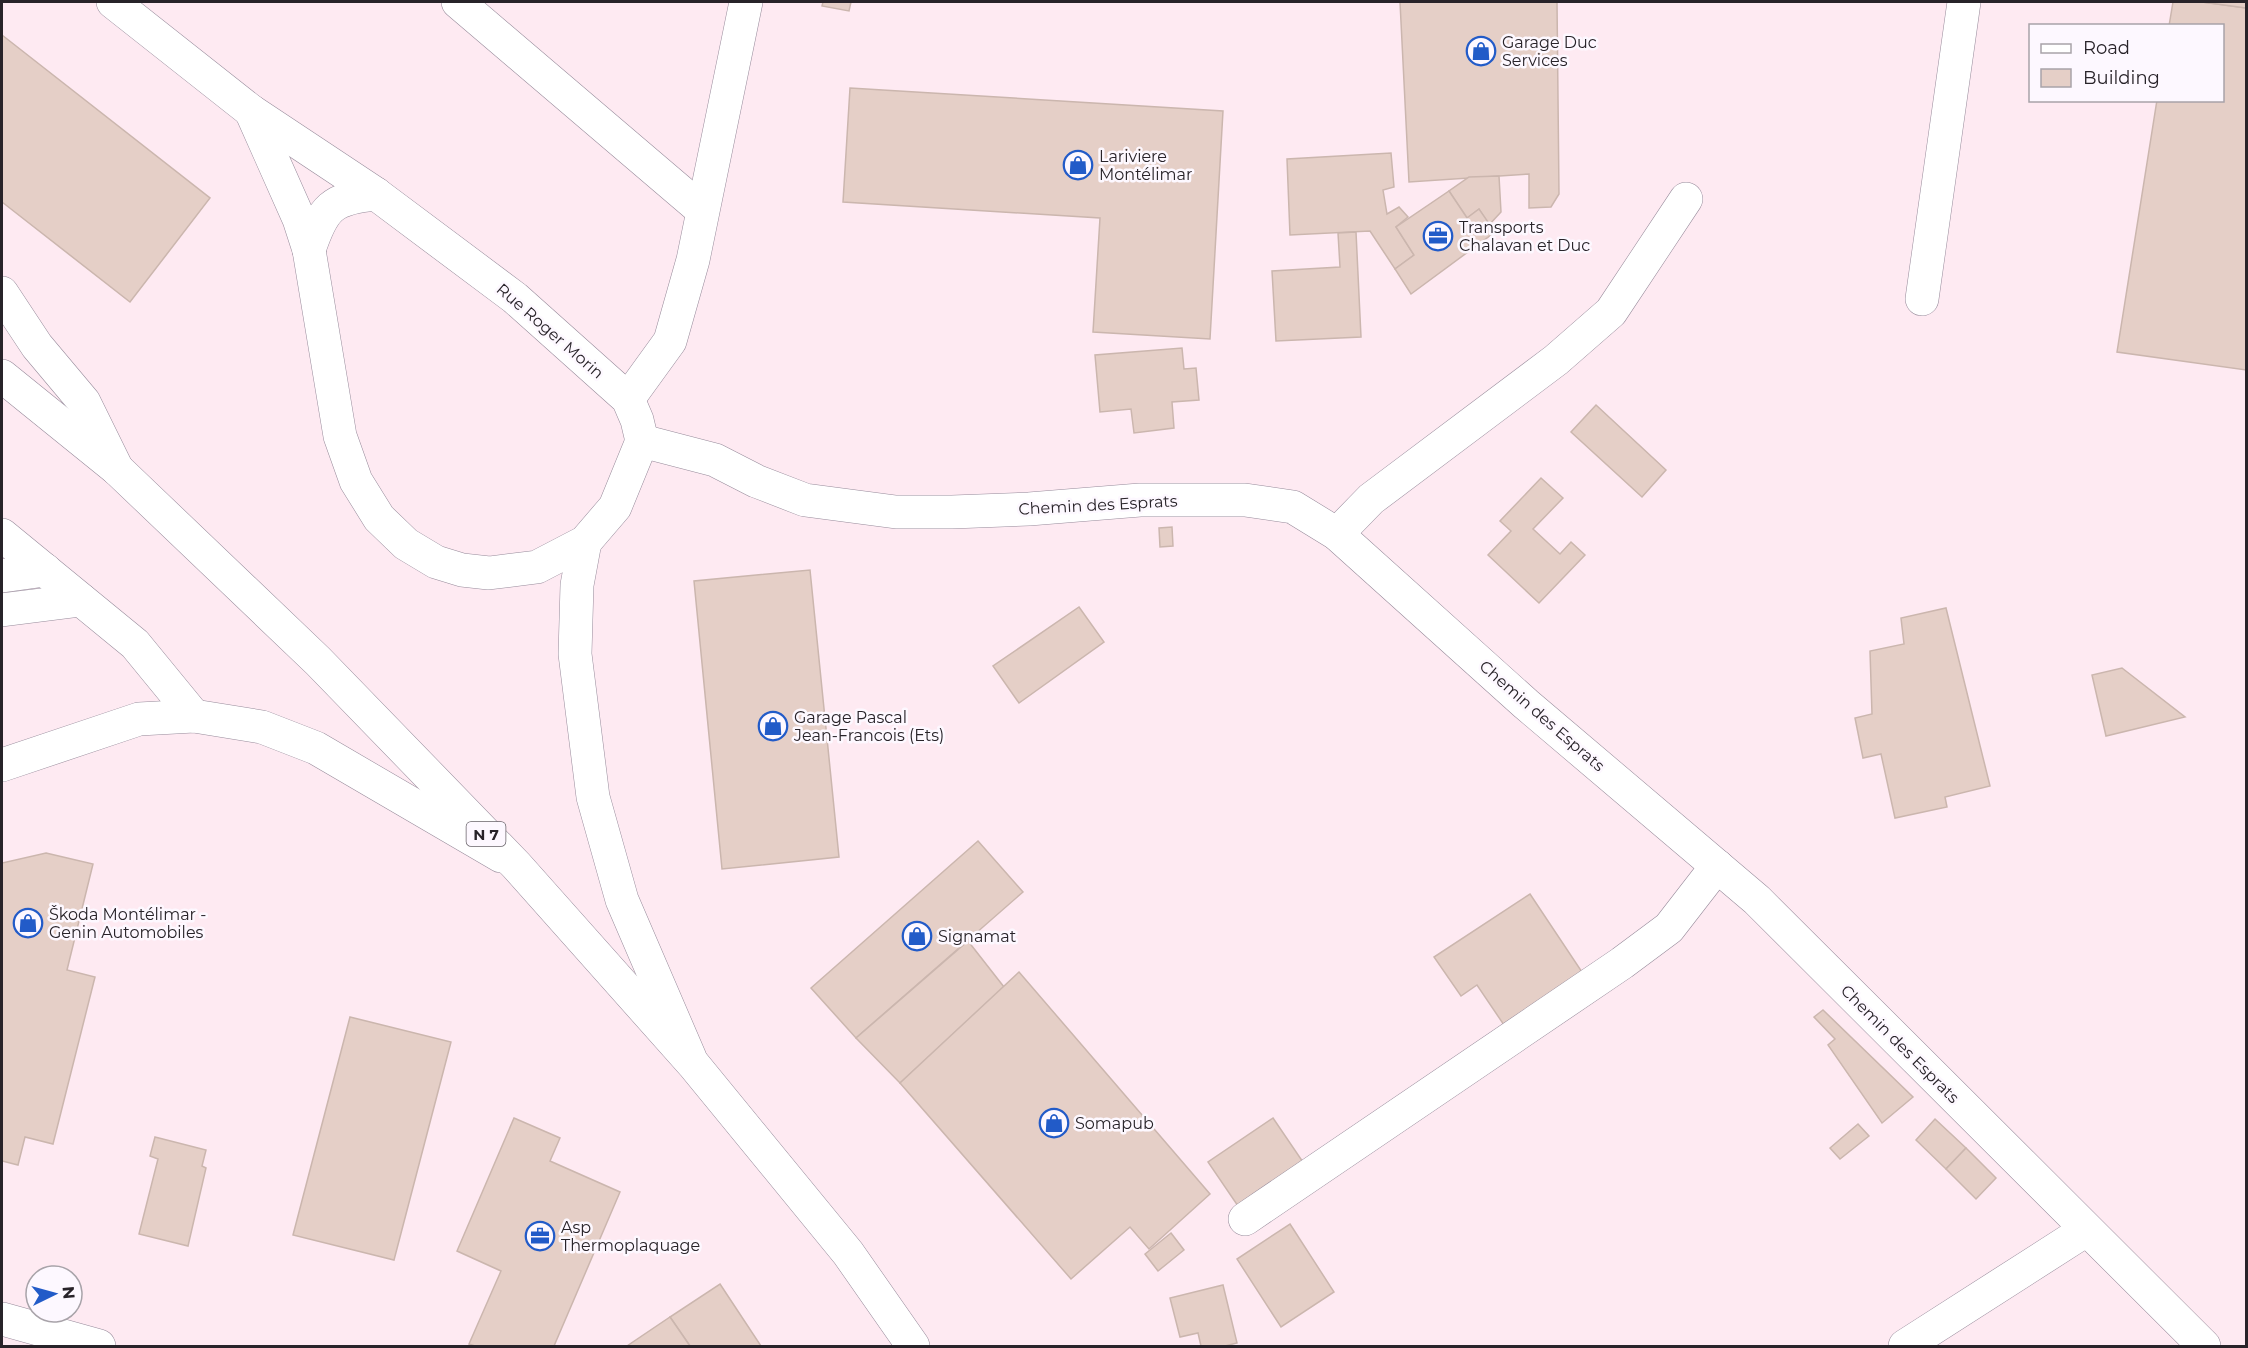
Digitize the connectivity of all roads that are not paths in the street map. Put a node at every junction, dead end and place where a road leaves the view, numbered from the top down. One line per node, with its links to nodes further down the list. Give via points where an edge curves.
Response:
1 (114, 2): 5 (street, Rue Roger Morin)
2 (458, 2): 8 (street)
3 (746, 2): 8 (street)
4 (1964, 2): 11 (street)
5 (250, 111): 6 (street, Rue Roger Morin); 9 (street, via 300,219)
6 (376, 194): 9 (street, via 338,202 325,213); 13 (street, Rue Roger Morin, via 515,298)
7 (1686, 199): 16 (street, via 1611,312 1556,360 1371,499)
8 (702, 210): 13 (street, via 693,260 670,340)
9 (309, 250): 18 (street, via 340,436 356,481 379,518 406,544 436,562 462,570 489,573 537,567)
10 (2, 293): 15 (street, via 37,346 84,402)
11 (1923, 299)
12 (2, 376): 15 (street, N 7)
13 (628, 399): 14 (street, Rue Roger Morin)
14 (642, 441): 16 (street, Chemin des Esprats, via 714,460 805,500 896,512 1029,509 1140,500 1245,500 1293,507); 18 (street, via 615,507)
15 (117, 469): 25 (street, N 7, via 318,661)
16 (1337, 534): 26 (street, Chemin des Esprats, via 1526,704)
17 (2, 537): 19 (street)
18 (585, 542): 27 (street, via 577,585 575,654 593,797 622,900)
19 (45, 570): 20 (street); 21 (street)
20 (2, 576)
21 (81, 600): 22 (street); 23 (street, via 135,644)
22 (2, 610)
23 (194, 716): 24 (street, via 139,719); 25 (street, via 262,727 316,748)
24 (2, 765)
25 (516, 865): 27 (street, N 7)
26 (1717, 866): 28 (street, via 1669,928); 29 (street, Chemin des Esprats, via 1757,900)
27 (693, 1065): 32 (street, N 7, via 848,1253)
28 (1245, 1219)
29 (2085, 1230): 33 (street); 34 (street, Chemin des Esprats)
30 (2, 1318): 31 (street)
31 (99, 1347)
32 (913, 1347)
33 (1905, 1347)
34 (2204, 1347)

